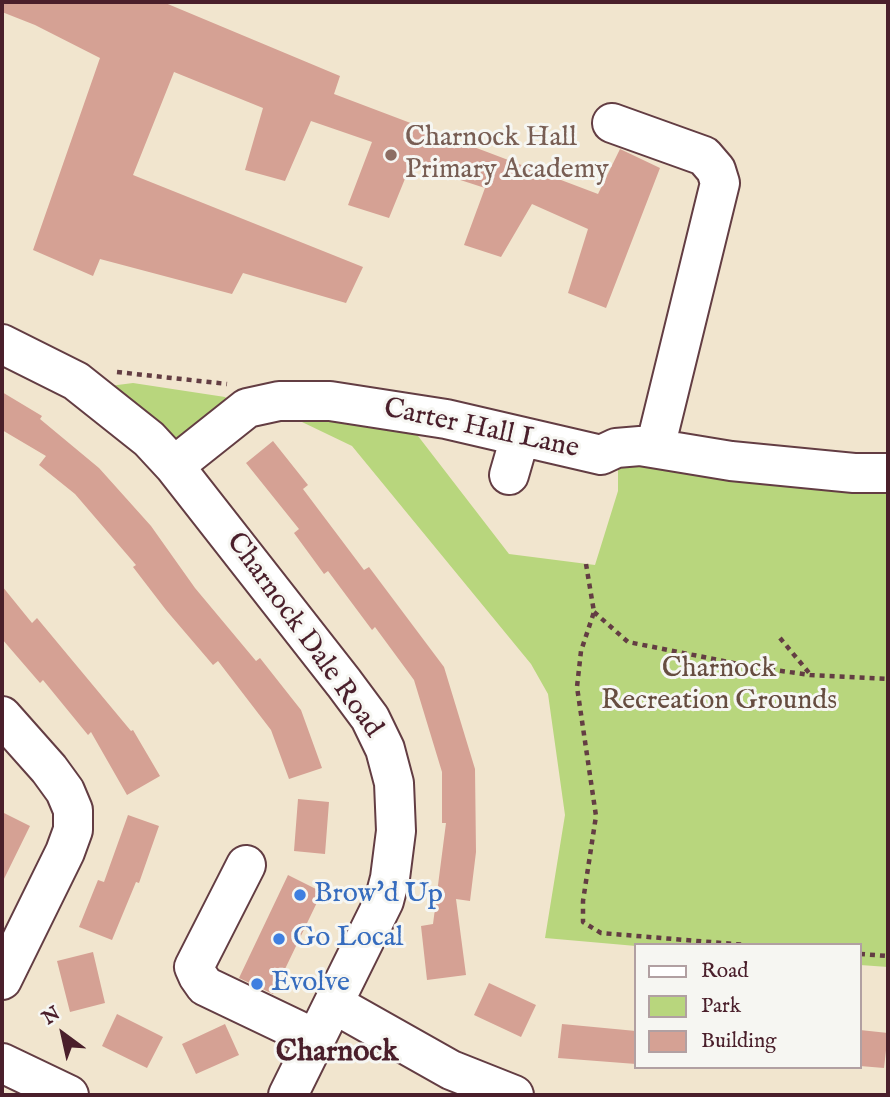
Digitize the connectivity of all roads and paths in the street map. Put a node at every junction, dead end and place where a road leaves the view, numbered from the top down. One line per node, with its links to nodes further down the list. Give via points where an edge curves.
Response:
1 (612, 122): 6 (street, via 704,156 720,183)
2 (2, 344): 3 (street, Charnock Dale Road)
3 (76, 381): 4 (path, via 121,372 220,382 246,389); 7 (street, Charnock Dale Road, via 149,439)
4 (269, 403): 5 (street, Carter Hall Lane, via 330,401); 7 (street, Carter Hall Lane, via 247,408)
5 (520, 436): 6 (street, Carter Hall Lane, via 601,455 616,447); 9 (street)
6 (655, 448): 8 (street, Carter Hall Lane, via 731,461)
7 (174, 466): 21 (street, Charnock Dale Road, via 344,683 370,718 385,749 394,783 396,831 390,878 373,928)
8 (888, 473)
9 (509, 475)
10 (586, 564): 11 (path)
11 (594, 612): 13 (path, via 628,642); 17 (path, via 581,651 577,687 596,816 583,922 601,933)
12 (780, 638): 13 (path)
13 (810, 675): 14 (path)
14 (888, 680)
15 (2, 716): 20 (street, via 49,769 73,810 73,830 65,852)
16 (246, 865): 22 (street, via 194,967 205,986)
17 (722, 943)
18 (862, 954): 19 (path)
19 (888, 956)
20 (2, 980)
21 (334, 1004): 22 (street, Charnock Dale Road); 26 (street, via 451,1070)
22 (316, 1039): 25 (street, Charnock Dale Road)
23 (2, 1063): 24 (street)
24 (69, 1095)
25 (288, 1095)
26 (514, 1095)

